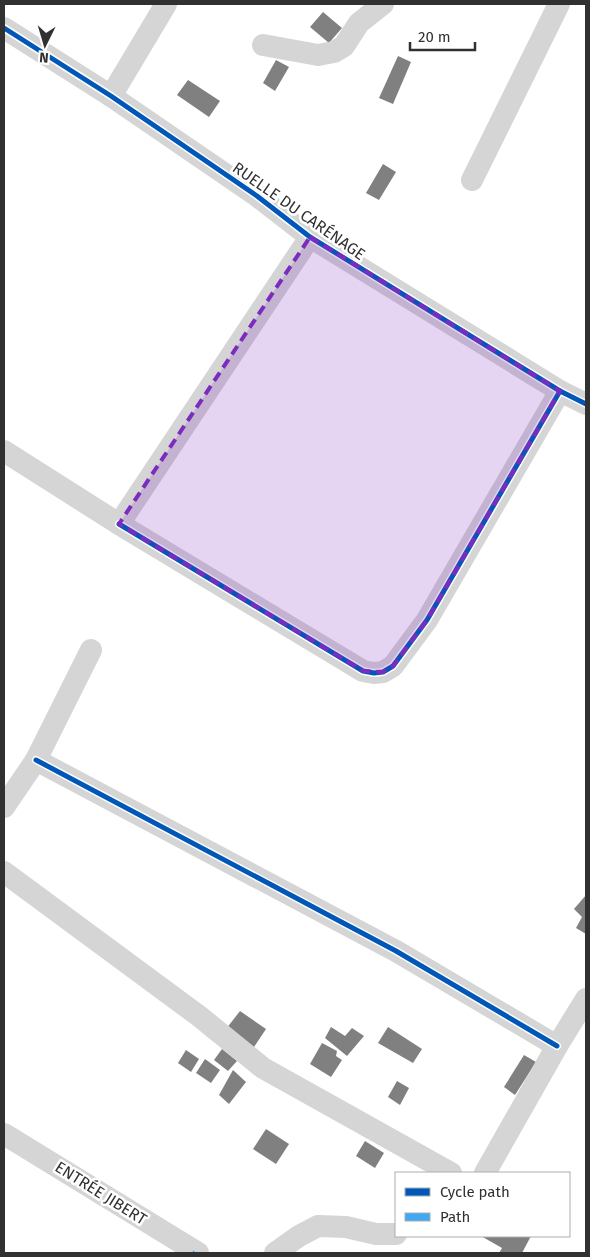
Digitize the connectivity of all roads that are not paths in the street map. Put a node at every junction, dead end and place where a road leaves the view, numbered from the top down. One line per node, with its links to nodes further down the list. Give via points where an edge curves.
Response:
1 (166, 4): 6 (street)
2 (383, 4): 5 (street, via 359,23 344,46 334,52 318,55)
3 (559, 4): 7 (street)
4 (4, 28): 6 (street, RUELLE DU CARÉNAGE)
5 (263, 45)
6 (110, 96): 8 (street, RUELLE DU CARÉNAGE)
7 (472, 180)
8 (310, 237): 9 (street, RUELLE DU CARÉNAGE); 12 (street)
9 (560, 391): 10 (street, RUELLE DU CARÉNAGE); 12 (street, via 427,620 393,666 384,672 363,670)
10 (586, 404)
11 (4, 451): 12 (street)
12 (119, 524)
13 (91, 650): 14 (street)
14 (36, 760): 15 (street); 18 (street, via 396,951)
15 (4, 807)
16 (4, 872): 20 (street, via 199,1016 262,1068)
17 (586, 998): 18 (street)
18 (557, 1046): 21 (street)
19 (4, 1134): 23 (street, ENTRÉE JIBERT)
20 (449, 1172)
21 (486, 1172)
22 (395, 1234): 24 (street, via 318,1226)
23 (198, 1253)
24 (275, 1253)

